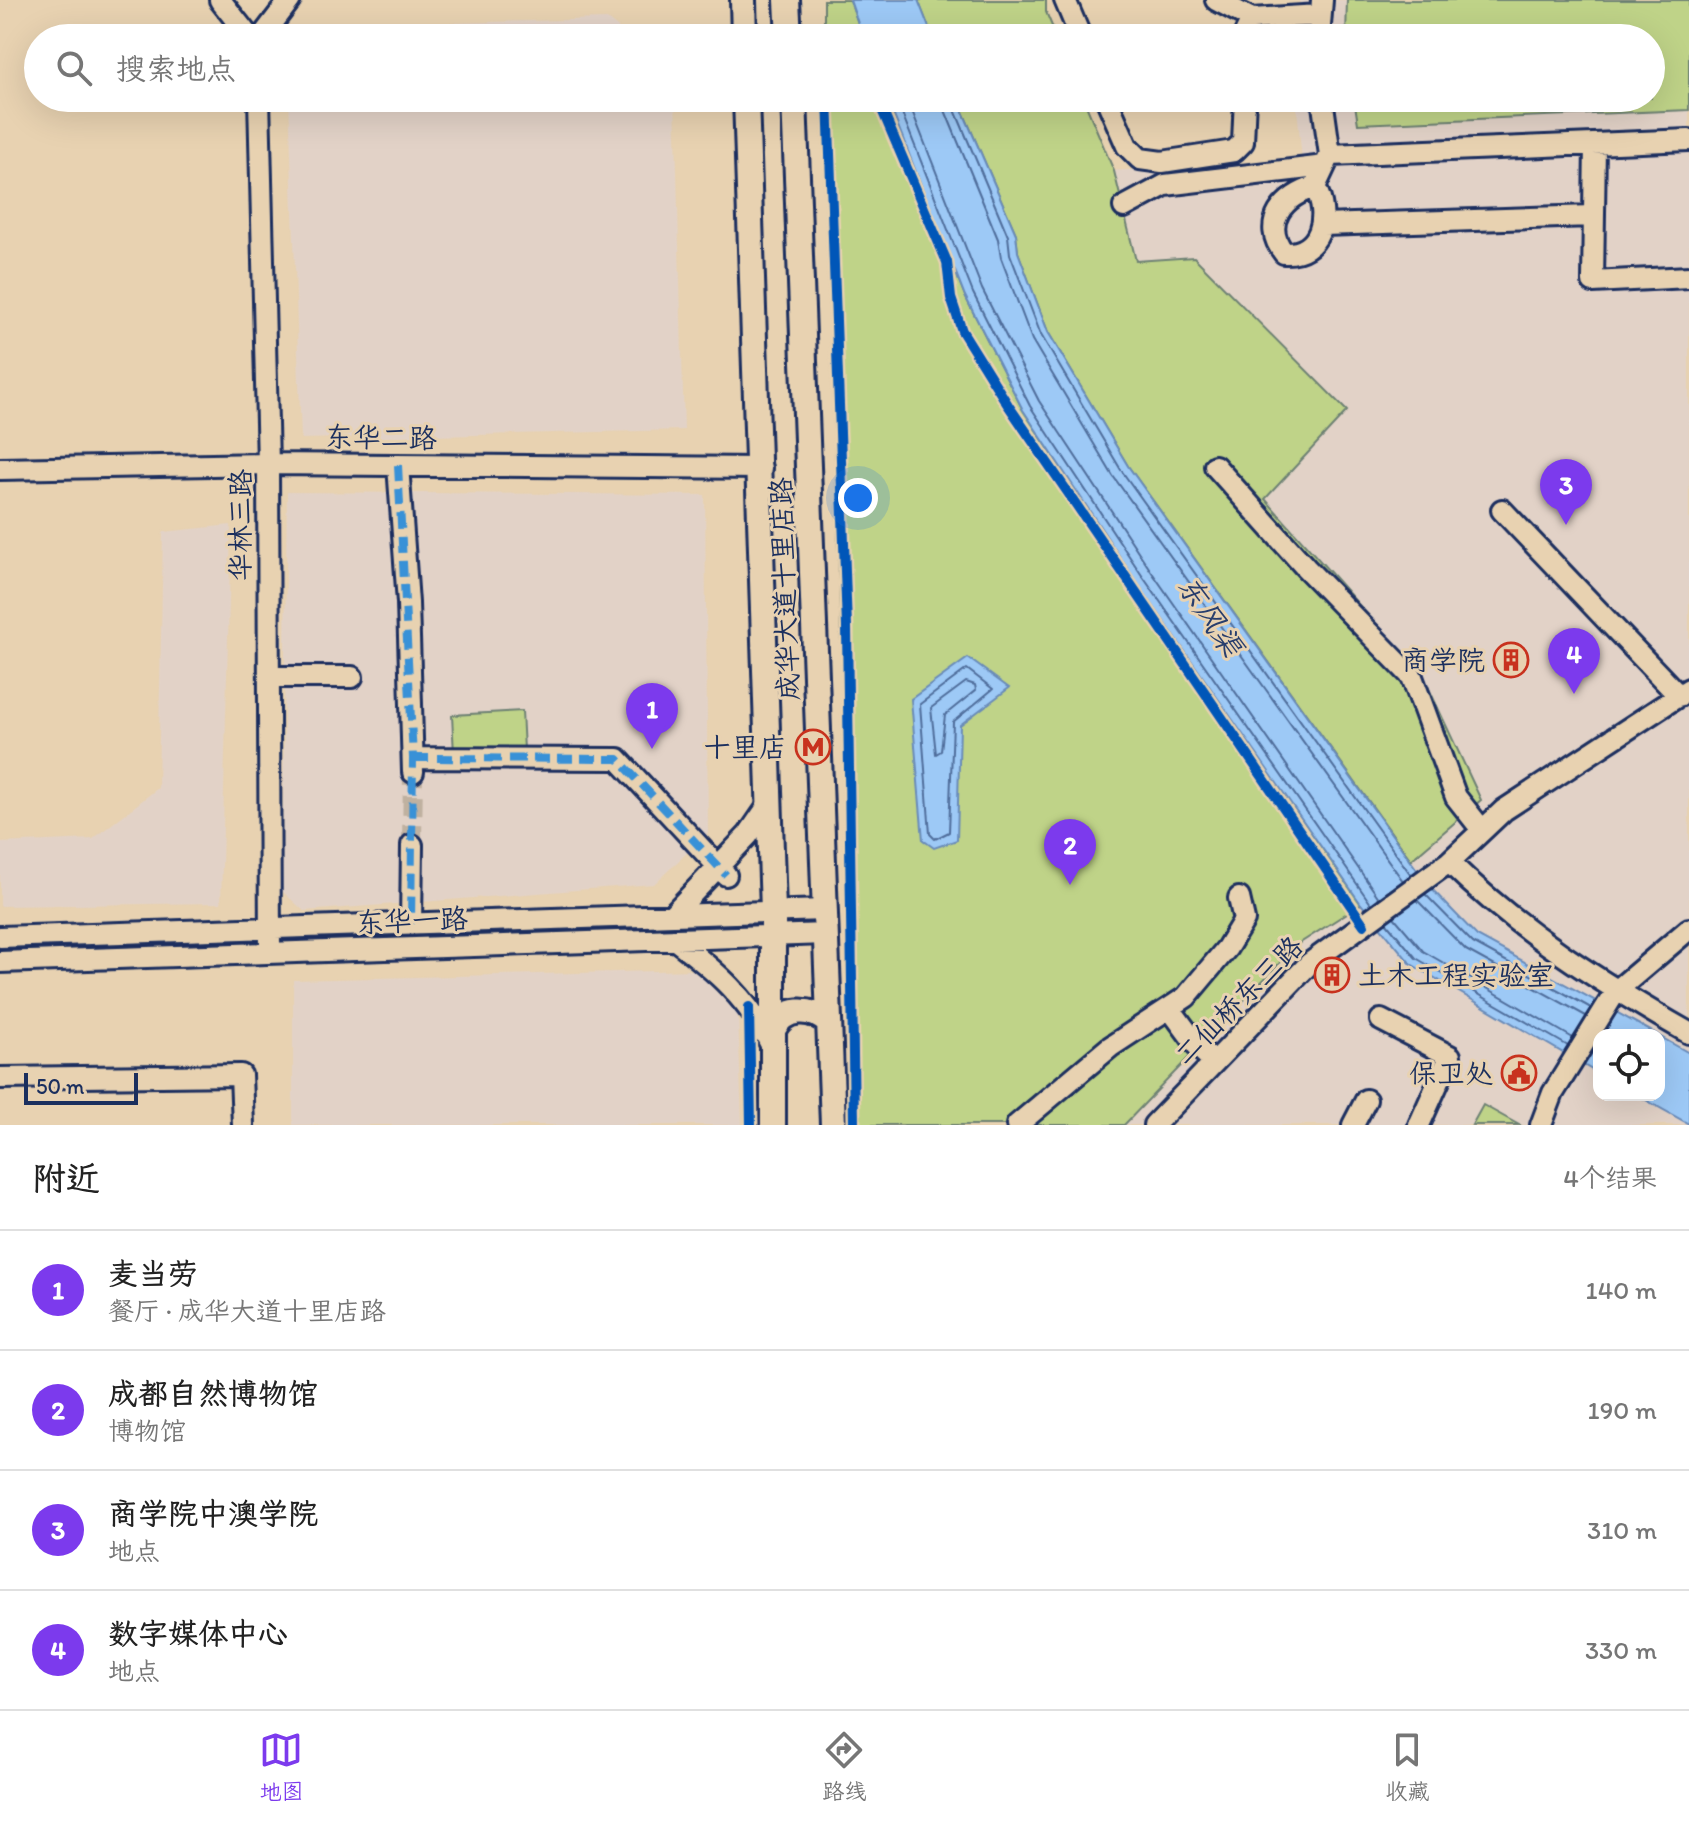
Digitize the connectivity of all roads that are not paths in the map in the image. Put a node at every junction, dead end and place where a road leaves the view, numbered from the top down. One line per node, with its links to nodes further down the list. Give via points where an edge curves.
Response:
1 (220, 0): 9 (street)
2 (290, 0): 10 (street)
3 (743, 0): 11 (main road)
4 (787, 0): 12 (main road)
5 (1065, 0): 13 (street)
6 (1216, 0): 8 (street)
7 (1321, 8): 8 (street)
8 (1252, 19): 14 (street)
9 (239, 24)
10 (272, 24)
11 (744, 24)
12 (788, 24)
13 (1075, 24)
14 (1250, 24)
15 (259, 112): 29 (street, 华林三路)
16 (747, 112): 32 (main road, 成华大道十里店路)
17 (795, 112): 46 (main road, 成华大道十里店路)
18 (1112, 112): 19 (street, via 1127,146 1140,159 1162,162 1234,151 1243,142)
19 (1244, 112)
20 (1323, 112): 23 (street)
21 (1689, 140): 22 (street)
22 (1595, 144): 23 (street); 26 (street)
23 (1327, 161): 24 (street); 25 (street, via 1165,185)
24 (1315, 187): 27 (street); 27 (street, via 1283,204 1275,221 1275,242 1284,253 1299,254)
25 (1124, 207)
26 (1592, 216): 27 (street); 28 (street, via 1593,282)
27 (1323, 225)
28 (1689, 277)
29 (268, 464): 30 (street, 东华二路); 33 (street, 东华二路); 36 (street, 华林三路)
30 (398, 465): 32 (street, 东华二路); 43 (street, via 413,765 618,759)
31 (1215, 466): 40 (street, via 1412,677 1456,797)
32 (761, 468): 39 (main road, 成华大道十里店路)
33 (0, 469)
34 (1502, 510): 38 (street)
35 (1689, 673): 38 (street, 二仙桥东三路)
36 (269, 677): 37 (street); 49 (street, 华林三路)
37 (352, 677)
38 (1680, 691): 40 (street, 二仙桥东三路)
39 (770, 803): 43 (street); 48 (main road, 成华大道十里店路)
40 (1482, 830): 42 (street, 二仙桥东三路)
41 (412, 845): 47 (street)
42 (1449, 862): 55 (street, via 1523,930); 61 (street, 二仙桥东三路, via 1310,963)
43 (722, 871): 45 (street)
44 (1239, 898): 56 (street, via 1244,920 1227,948)
45 (672, 915): 47 (street, 东华一路); 48 (street, 东华一路)
46 (826, 922): 48 (street, 东华一路); 58 (main road, 成华大道十里店路)
47 (411, 924): 49 (street, 东华一路)
48 (774, 924): 52 (street, 东华一路); 60 (main road, 成华大道十里店路)
49 (270, 928): 51 (street, 东华一路); 53 (street, 华林三路)
50 (1689, 929): 55 (street)
51 (0, 937)
52 (674, 939): 53 (street, 东华一路); 60 (street, via 736,991)
53 (270, 953): 54 (street, 东华一路)
54 (0, 962)
55 (1612, 996): 59 (street); 71 (street)
56 (1171, 1010): 61 (street); 67 (street, via 1110,1047)
57 (1381, 1020): 70 (street, via 1450,1056)
58 (829, 1023): 60 (main road, via 809,1011 790,1012 777,1021); 66 (main road, 成华大道十里店路)
59 (1689, 1033)
60 (773, 1038): 65 (main road, 成华大道十里店路)
61 (1214, 1062): 68 (street, 二仙桥东三路)
62 (0, 1078): 64 (street, via 241,1075)
63 (1366, 1100): 69 (street)
64 (243, 1125)
65 (773, 1125)
66 (833, 1125)
67 (1017, 1125)
68 (1154, 1125)
69 (1353, 1125)
70 (1419, 1125)
71 (1541, 1125)

